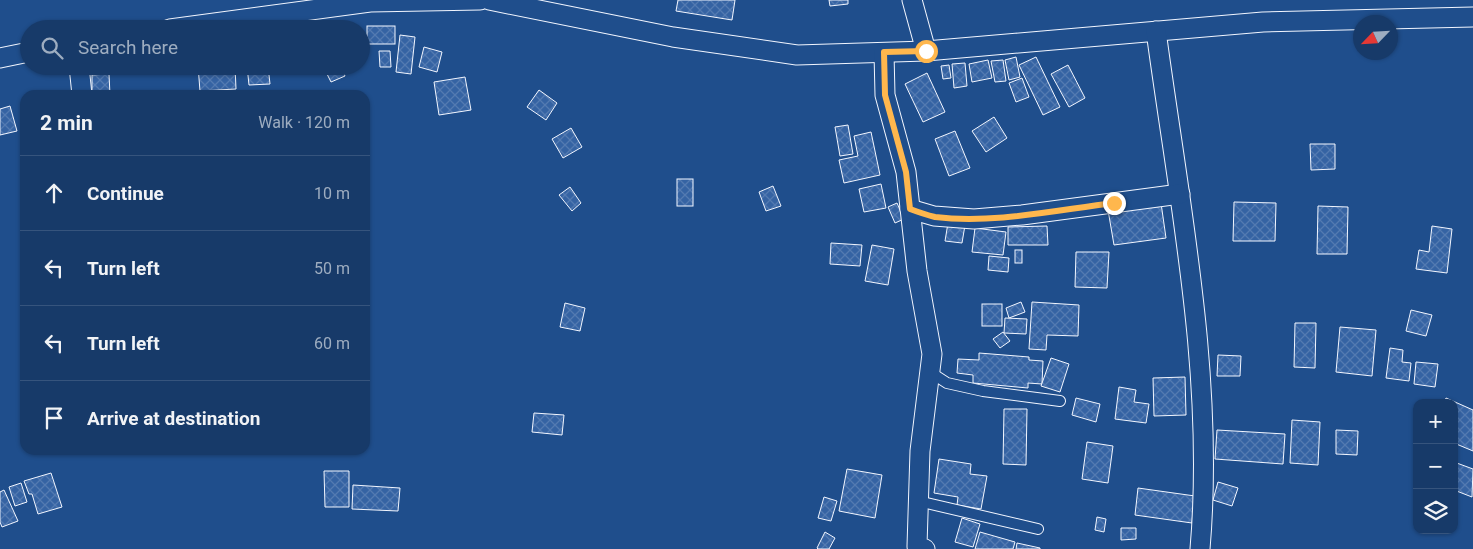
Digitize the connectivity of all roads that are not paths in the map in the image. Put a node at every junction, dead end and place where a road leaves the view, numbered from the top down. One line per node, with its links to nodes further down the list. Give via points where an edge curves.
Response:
1 (480, 0): 5 (street, via 370,2)
2 (490, 0): 8 (street, via 673,37 797,55)
3 (912, 0): 7 (street)
4 (1473, 17): 6 (street, via 1263,22)
5 (237, 20)
6 (1156, 31): 7 (street); 13 (street)
7 (926, 51): 8 (street)
8 (884, 52): 14 (street, via 885,95 906,172)
9 (20, 54): 10 (street)
10 (0, 58)
11 (79, 75): 12 (street)
12 (81, 90)
13 (1180, 194): 14 (street, via 974,219 934,216); 20 (street, via 1202,408 1204,504)
14 (910, 209): 15 (street, via 916,271 932,354)
15 (930, 372): 16 (lane, via 947,383); 17 (street, via 920,450)
16 (1060, 401)
17 (918, 501): 18 (lane); 19 (street, via 917,546)
18 (1038, 529)
19 (925, 549)
20 (1200, 549)

